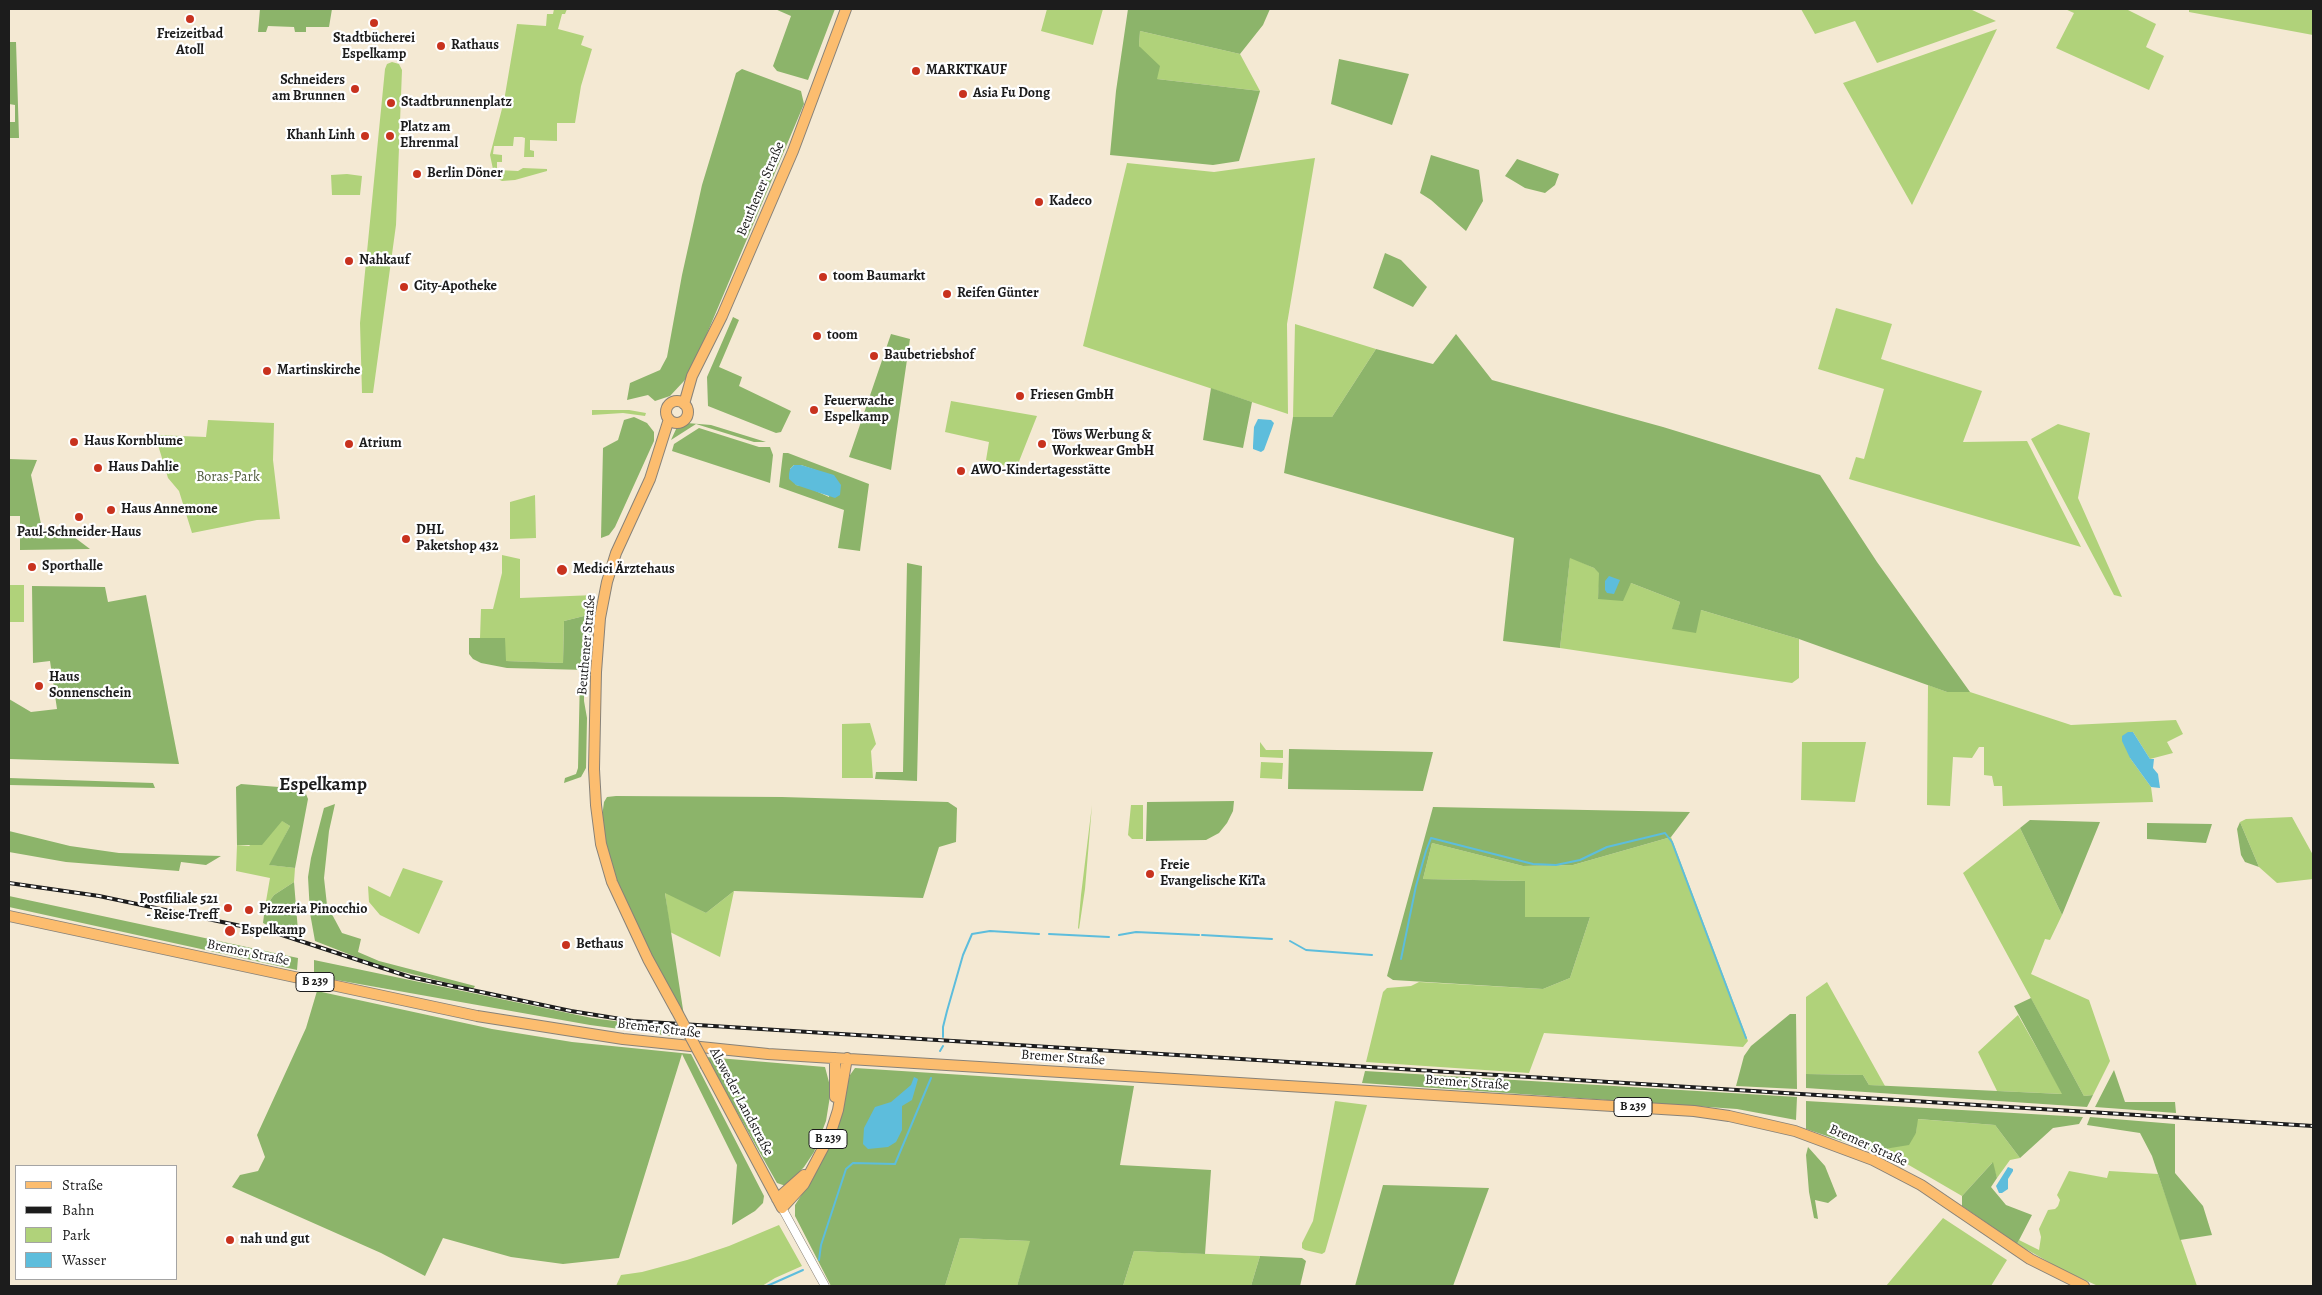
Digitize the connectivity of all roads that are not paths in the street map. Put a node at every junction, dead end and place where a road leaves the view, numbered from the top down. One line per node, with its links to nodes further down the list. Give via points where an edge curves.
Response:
1 (846, 9): 2 (main road, Beuthener Straße, via 793,152)
2 (681, 403): 3 (main road, via 671,403 667,408); 3 (main road, via 687,408 687,415 683,421)
3 (673, 421): 4 (main road, Beuthener Straße, via 616,552 607,582 600,618 596,672)
4 (595, 788): 8 (main road, Alsweder Landstraße, bridge, via 601,844 623,909)
5 (9, 916): 6 (main road, Bremer Straße / B 239, via 494,1019 680,1045)
6 (835, 1058): 7 (main road, Bremer Straße / B 239); 8 (main road, B 239, via 834,1109 827,1134 808,1170)
7 (847, 1058): 8 (main road, B 239, via 830,1135 804,1184); 10 (main road, Bremer Straße / B 239, via 1694,1111 1729,1116 1795,1130 1873,1160 1921,1186 2030,1259)
8 (780, 1204): 9 (street, Alsweder Landstraße)
9 (825, 1286)
10 (2084, 1286)

